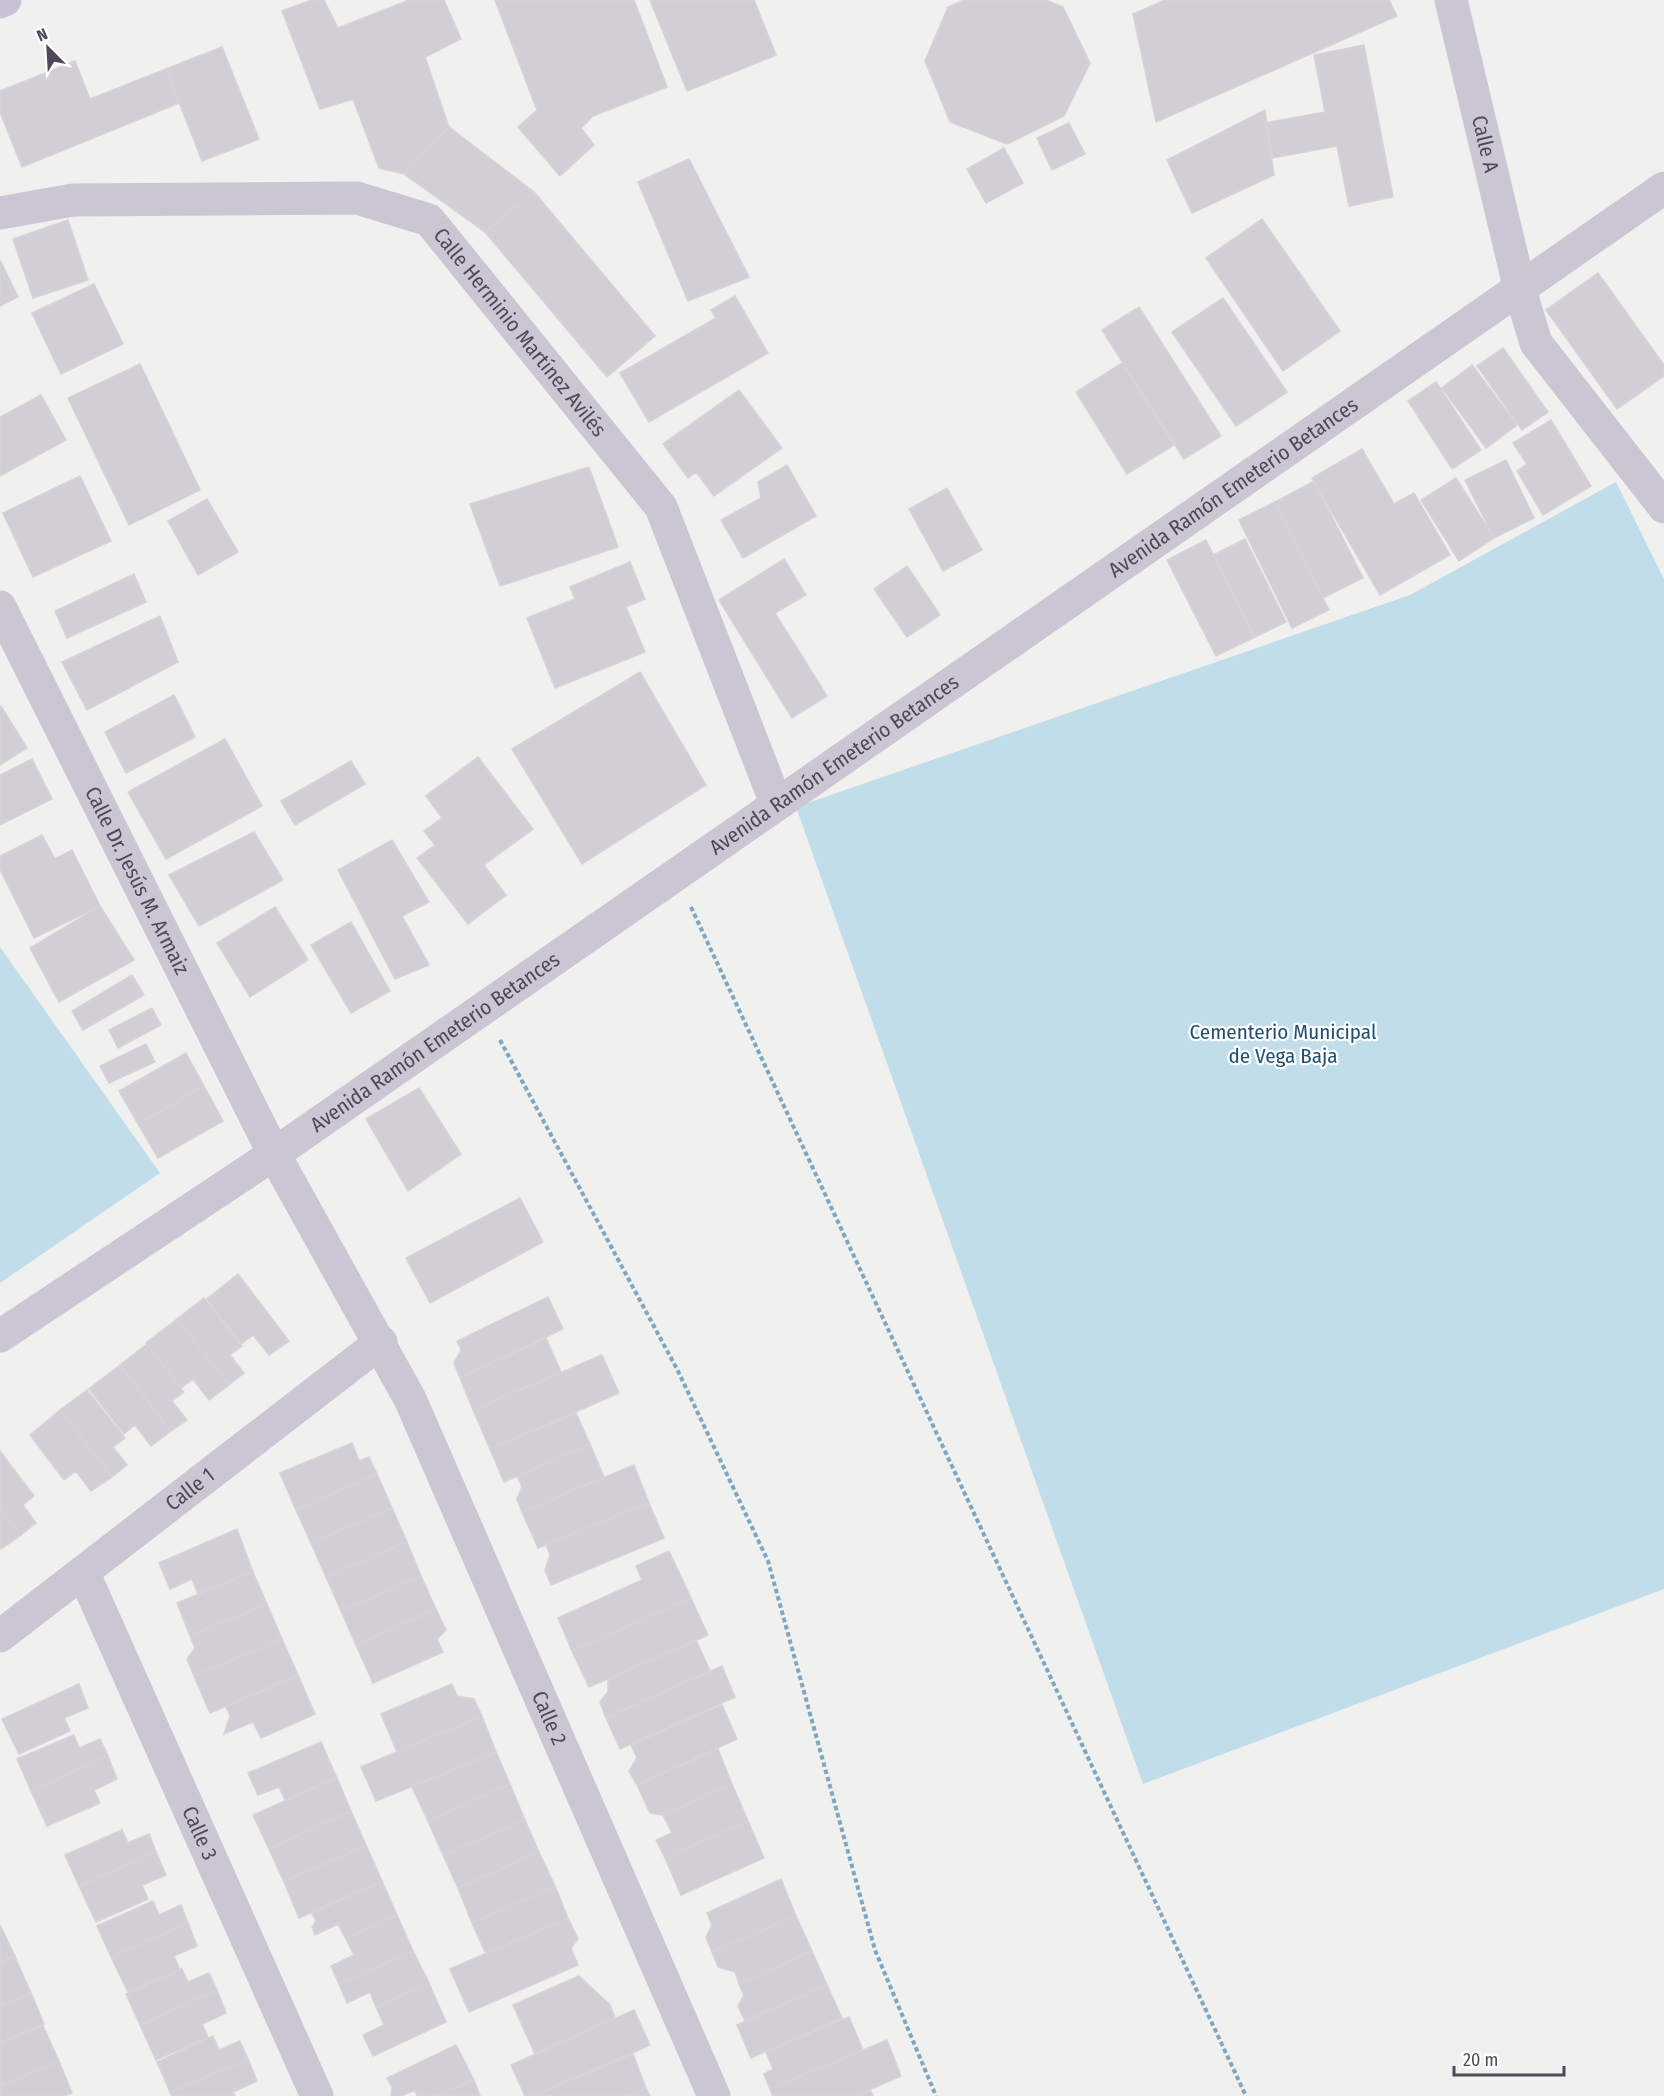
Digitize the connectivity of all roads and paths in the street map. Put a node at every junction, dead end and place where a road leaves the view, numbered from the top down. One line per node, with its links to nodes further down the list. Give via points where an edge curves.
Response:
1 (5, 0): 3 (main road)
2 (1451, 0): 6 (street, Calle A)
3 (0, 2)
4 (1664, 188): 6 (street, Avenida Ramón Emeterio Betances)
5 (0, 213): 9 (street, Calle Herminio Martínez Avilés, via 73,200 357,198 429,220 661,507)
6 (1520, 290): 7 (street, Calle A, via 1536,343); 9 (street, Avenida Ramón Emeterio Betances)
7 (1664, 507)
8 (0, 607): 12 (street, Calle Dr. Jesús M. Armaiz)
9 (776, 803): 10 (street, Avenida Ramón Emeterio Betances)
10 (675, 874): 11 (street, Avenida Ramón Emeterio Betances); 20 (path)
11 (483, 1008): 12 (street, Avenida Ramón Emeterio Betances); 19 (path, via 678,1371 768,1561 875,1950)
12 (274, 1154): 13 (street, Avenida Ramón Emeterio Betances); 14 (street, Calle Dr. Jesús M. Armaiz)
13 (0, 1336)
14 (381, 1342): 15 (street, Calle 1); 18 (street, Calle 2, via 410,1399)
15 (83, 1572): 16 (street, Calle 1); 17 (street, Calle 3)
16 (0, 1636)
17 (317, 2096)
18 (714, 2096)
19 (936, 2096)
20 (1246, 2096)

